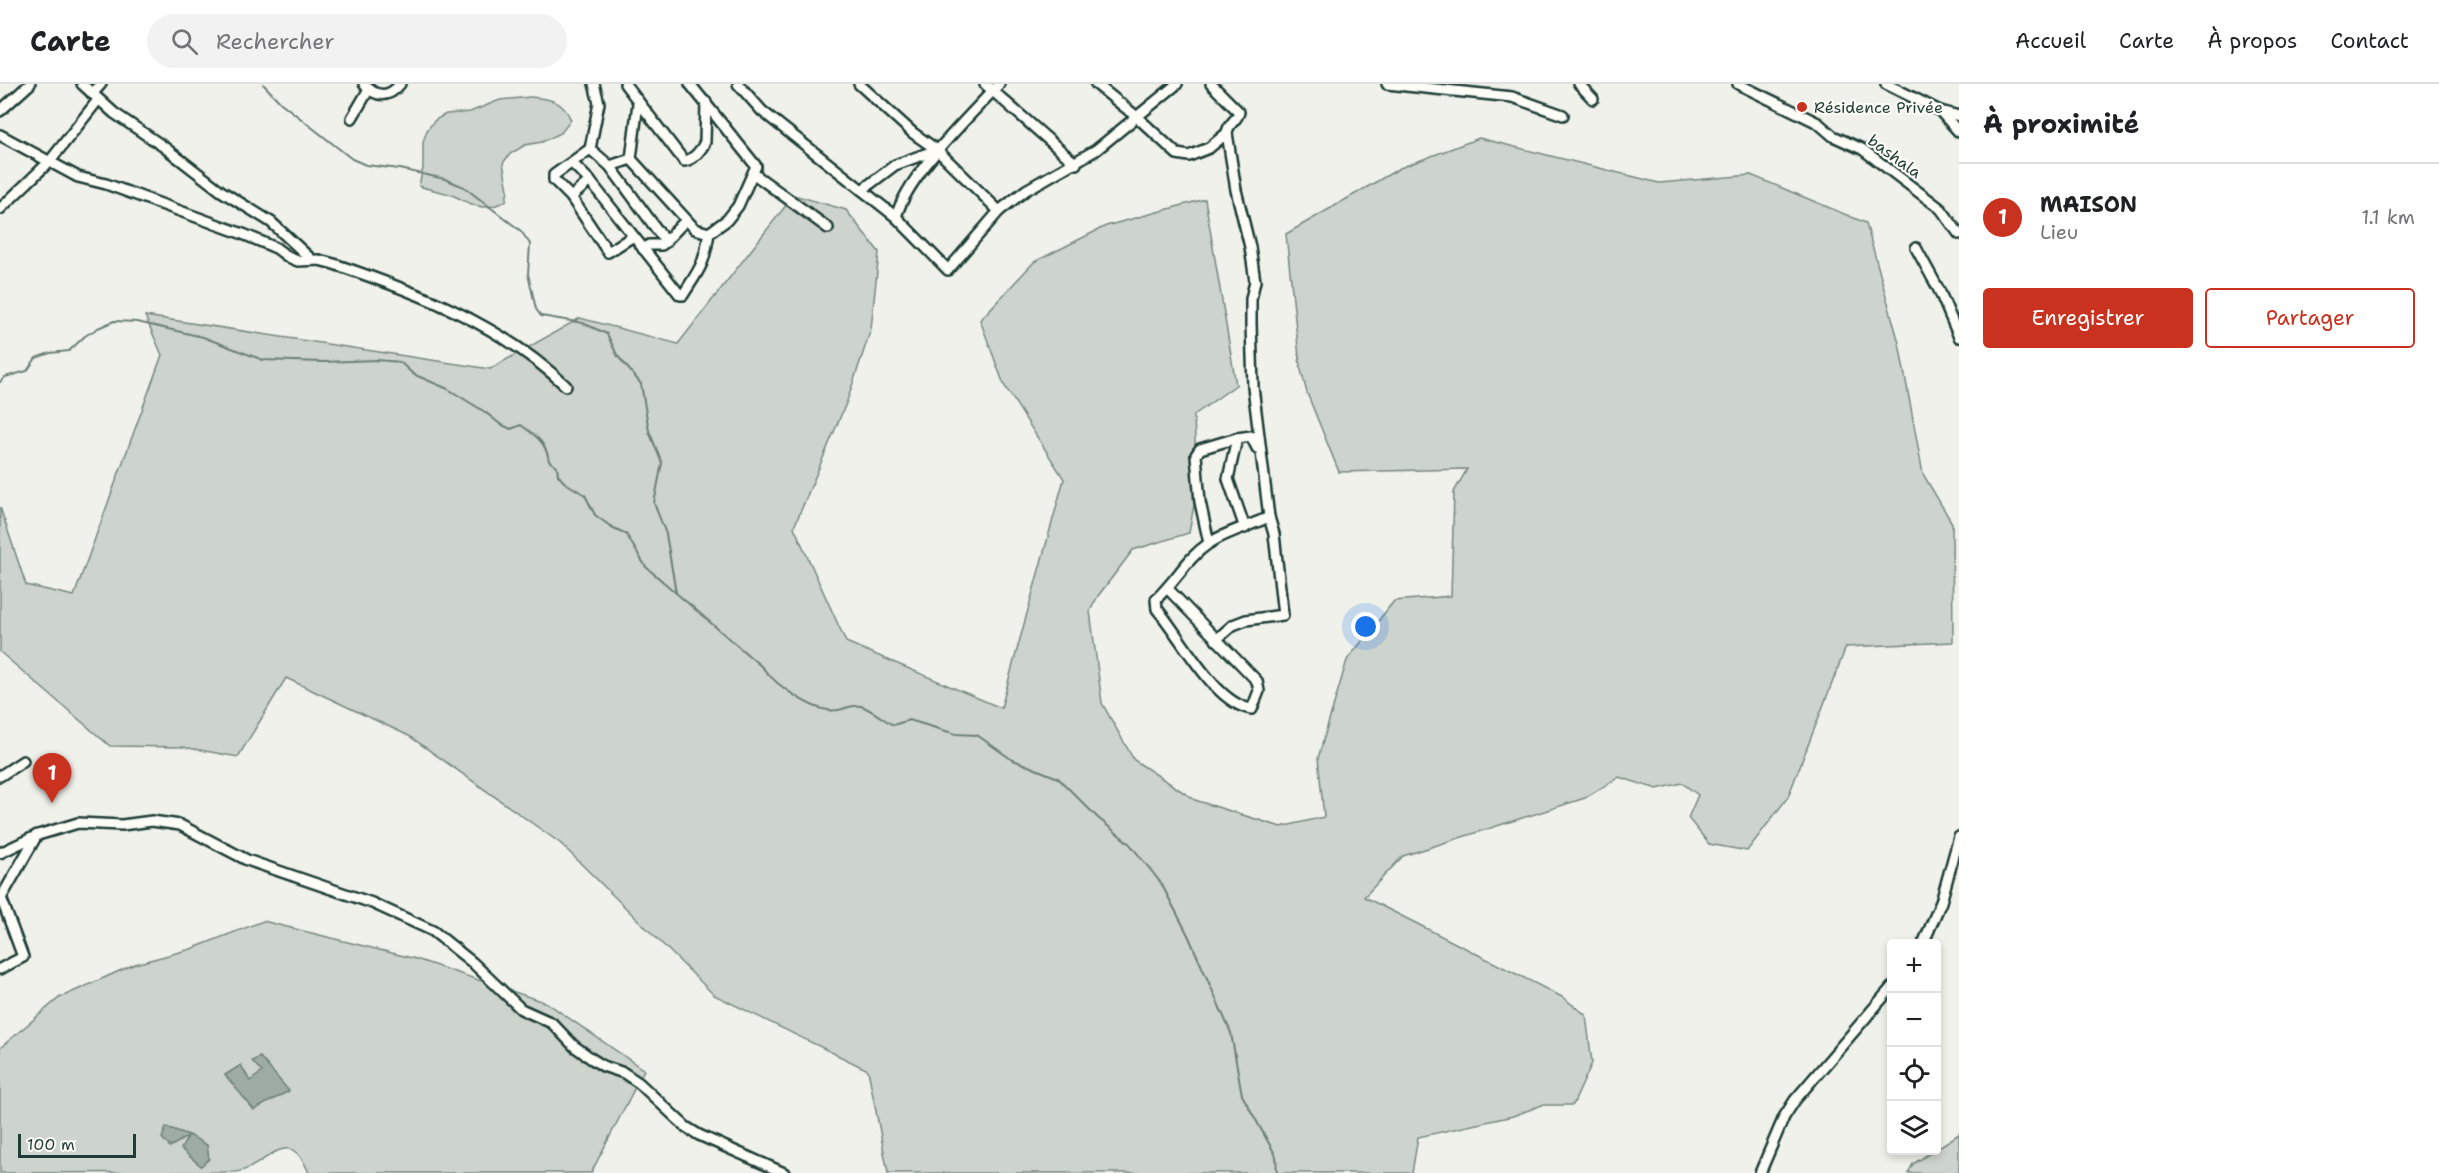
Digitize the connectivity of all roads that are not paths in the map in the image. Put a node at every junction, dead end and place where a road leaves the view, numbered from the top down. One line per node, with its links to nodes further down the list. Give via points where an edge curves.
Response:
1 (30, 84): 24 (street)
2 (82, 84): 20 (street)
3 (101, 84): 20 (street)
4 (400, 84): 18 (street, via 388,95)
5 (594, 84): 33 (street, via 599,103)
6 (625, 84): 23 (street)
7 (690, 84): 22 (street)
8 (738, 84): 42 (street, via 762,111)
9 (859, 84): 34 (street, via 894,118)
10 (985, 84): 19 (street)
11 (1096, 84): 28 (street)
12 (1177, 84): 28 (street)
13 (1211, 84): 31 (street, via 1239,112)
14 (1387, 84): 26 (street, via 1512,97)
15 (1579, 84): 21 (street)
16 (1738, 84): 50 (street, bashala, via 1862,149 1936,204)
17 (1886, 84): 25 (street)
18 (366, 87): 29 (street)
19 (996, 87): 34 (street); 38 (street)
20 (95, 97): 36 (street); 55 (street, via 221,191 271,222)
21 (1593, 99)
22 (706, 102): 23 (street, via 705,142 687,161 681,159); 40 (street, via 754,163)
23 (638, 103): 35 (street)
24 (1, 107)
25 (1940, 111): 27 (street); 30 (street)
26 (1563, 115)
27 (1959, 116)
28 (1137, 117): 31 (street, via 1183,156 1209,148); 38 (street)
29 (352, 118)
30 (1959, 132)
31 (1227, 133): 59 (street, via 1255,281 1251,353)
32 (0, 135): 36 (street)
33 (590, 149): 37 (street); 39 (street)
34 (937, 150): 42 (street, via 895,165); 45 (street); 46 (street)
35 (631, 159): 39 (street); 47 (street)
36 (50, 161): 44 (street); 55 (street, via 78,177 243,234 298,261)
37 (572, 163): 41 (street); 43 (street, via 553,177)
38 (1076, 164): 45 (street, via 1026,190)
39 (610, 166): 52 (street)
40 (754, 174): 48 (street); 49 (street, via 738,206)
41 (590, 181): 43 (street); 51 (street)
42 (862, 190): 46 (street)
43 (571, 197): 51 (street, via 608,252)
44 (0, 209)
45 (999, 211): 46 (street, via 948,270)
46 (896, 217)
47 (686, 220): 49 (street, via 695,229); 52 (street)
48 (828, 228)
49 (709, 233): 54 (street, via 702,267 683,295 676,293)
50 (1959, 234)
51 (632, 237): 54 (street)
52 (666, 242): 54 (street)
53 (1916, 248): 56 (street)
54 (643, 249)
55 (312, 260): 57 (street, via 375,278 441,304 517,346)
56 (1959, 337)
57 (566, 386)
58 (1237, 438): 59 (street, via 1251,436); 61 (street, via 1228,479); 62 (street, via 1200,449 1196,455)
59 (1260, 452): 60 (street)
60 (1269, 517): 61 (street); 64 (street, via 1275,534 1283,615 1233,625)
61 (1245, 528): 62 (street)
62 (1209, 543): 63 (street)
63 (1168, 589): 64 (street); 64 (street, via 1156,599 1157,609 1216,687 1252,709 1259,691 1257,681)
64 (1216, 640)
65 (23, 761): 66 (street)
66 (0, 776)
67 (38, 835): 69 (street); 70 (street); 74 (street, via 78,822 175,823 247,860 372,903 433,931 521,1009 552,1023 573,1046 603,1066 639,1083 686,1127)
68 (1959, 837): 71 (street, via 1941,902)
69 (0, 854)
70 (1, 897): 72 (street, via 23,957)
71 (1925, 939)
72 (0, 969)
73 (1887, 993): 75 (street, via 1795,1100)
74 (784, 1173)
75 (1760, 1173)

